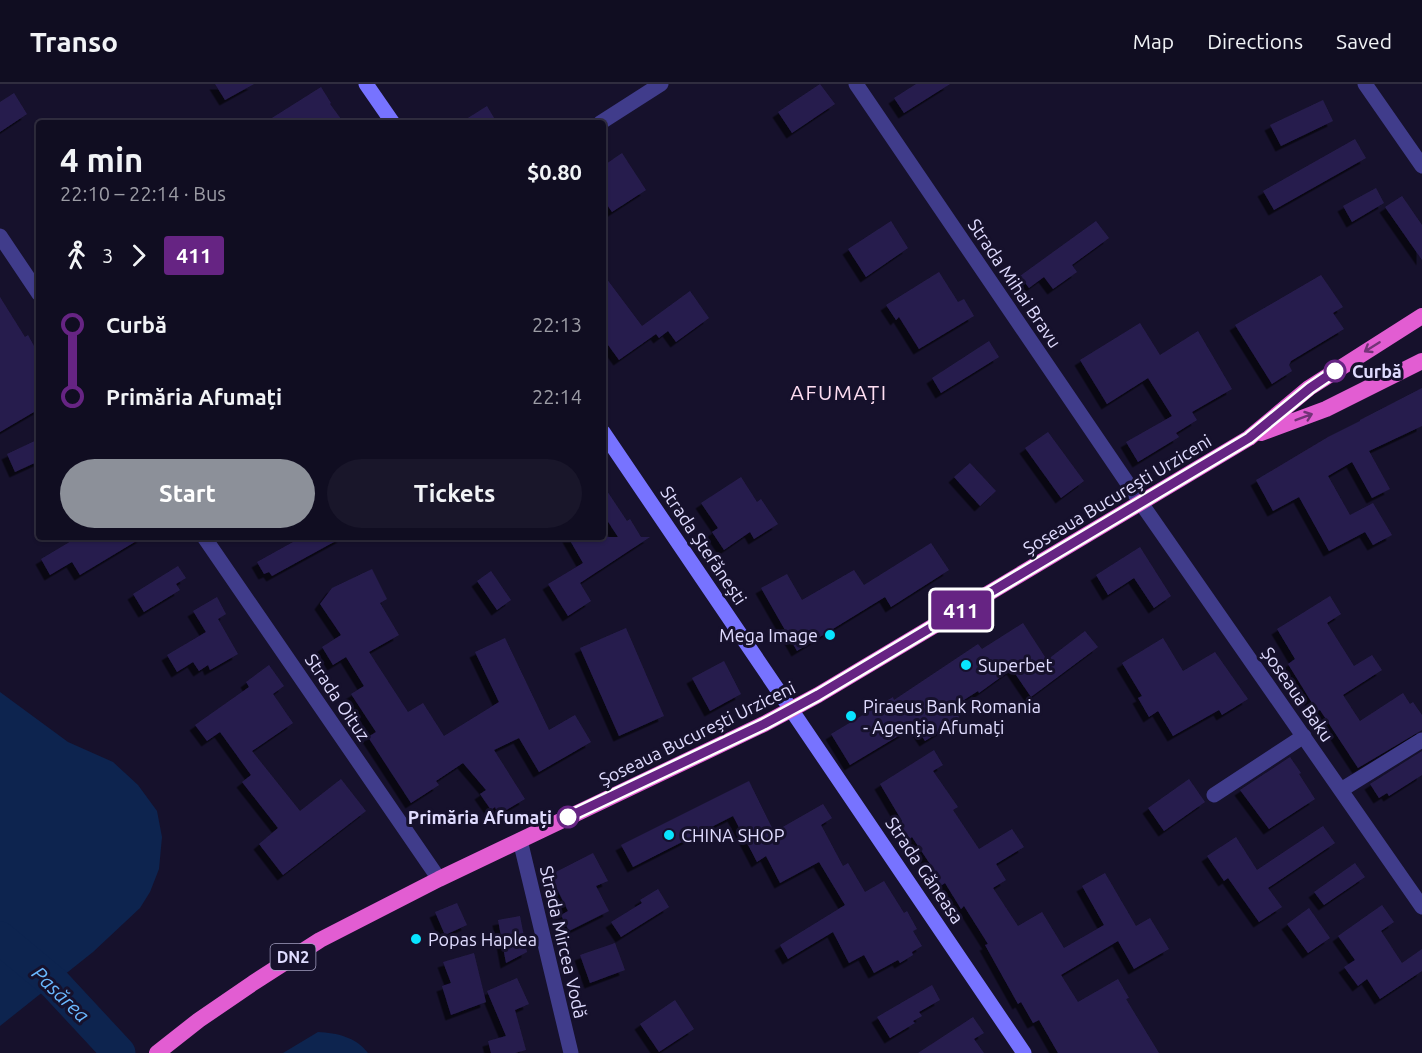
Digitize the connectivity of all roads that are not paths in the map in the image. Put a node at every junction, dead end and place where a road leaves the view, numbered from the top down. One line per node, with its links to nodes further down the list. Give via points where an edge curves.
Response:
1 (366, 84): 5 (main road)
2 (661, 84): 6 (street)
3 (856, 84): 14 (street, Strada Mihai Bravu)
4 (1365, 84): 7 (street)
5 (391, 120)
6 (605, 120)
7 (1422, 166)
8 (0, 236): 9 (street)
9 (36, 290)
10 (1422, 316): 13 (highway, Șoseaua București Urziceni / DN2, one-way to 13, via 1310,388)
11 (1422, 361): 13 (highway, Șoseaua București Urziceni / DN2, one-way to 11, via 1326,409)
12 (606, 436): 16 (main road, Strada Ștefănești)
13 (1249, 438): 14 (highway, Șoseaua București Urziceni / DN2)
14 (1141, 503): 16 (highway, Șoseaua București Urziceni / DN2); 17 (street, Șoseaua Baku)
15 (206, 540): 22 (street, Strada Oituz)
16 (793, 710): 21 (highway, Șoseaua București Urziceni / DN2); 26 (main road, Strada Găneasa)
17 (1304, 736): 19 (street, Șoseaua Baku); 20 (street)
18 (1422, 740): 19 (street)
19 (1341, 790): 23 (street, Șoseaua Baku)
20 (1214, 795)
21 (520, 840): 22 (highway, Șoseaua București Urziceni / DN2); 25 (street, Strada Mircea Vodă)
22 (439, 879): 24 (highway, Șoseaua București Urziceni / DN2, via 320,940 244,989)
23 (1422, 908)
24 (157, 1053)
25 (571, 1053)
26 (1024, 1053)

